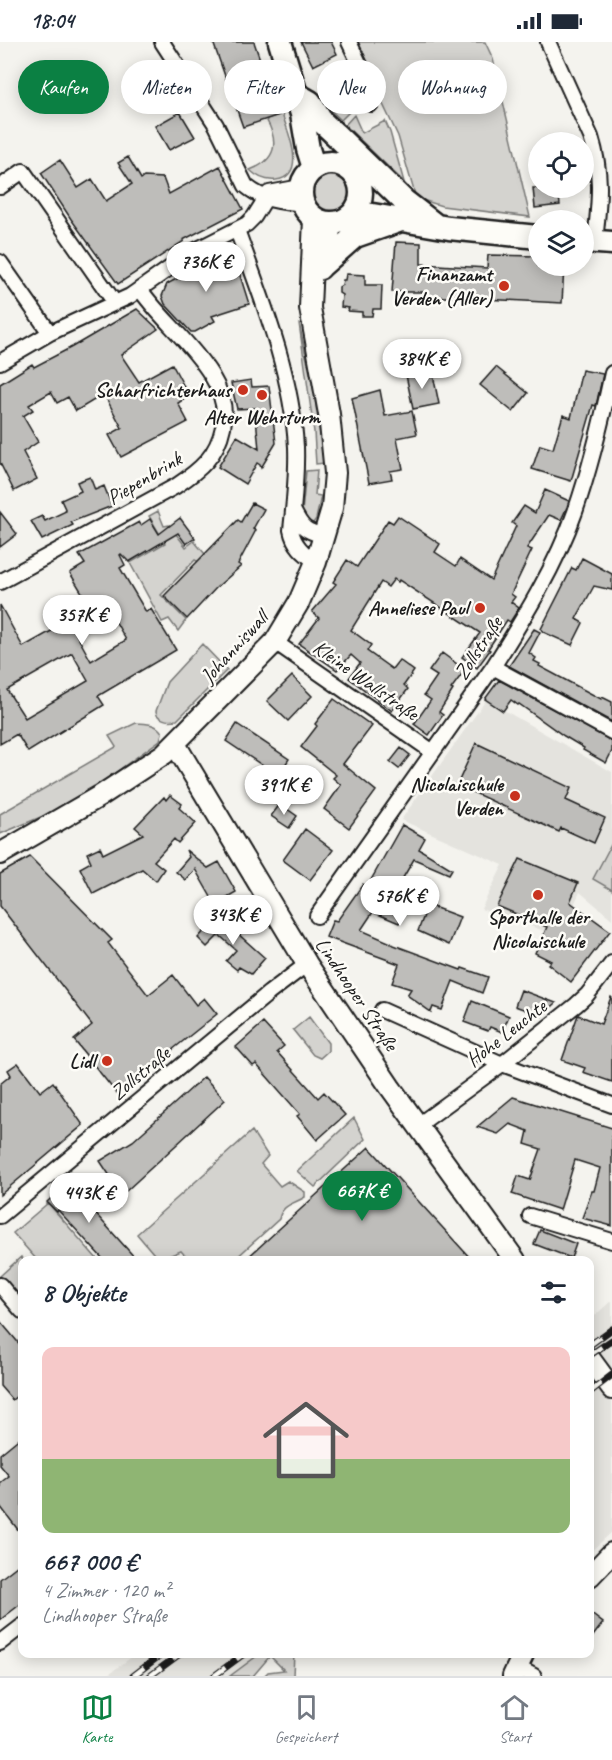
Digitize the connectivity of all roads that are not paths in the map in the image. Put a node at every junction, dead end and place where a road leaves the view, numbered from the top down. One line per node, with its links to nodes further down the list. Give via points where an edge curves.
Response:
1 (162, 42): 11 (street, via 216,125 246,186)
2 (280, 42): 5 (main road)
3 (349, 42): 6 (street)
4 (548, 42): 13 (street, via 591,136)
5 (286, 60)
6 (358, 60)
7 (305, 103): 16 (main road, via 310,102 321,121 404,201)
8 (301, 114): 9 (main road, via 308,148)
9 (322, 166): 12 (main road, via 342,165 352,171 358,181); 14 (main road, via 307,174)
10 (0, 187): 24 (street, via 22,171)
11 (266, 197): 14 (street, via 272,192); 17 (street, via 251,222)
12 (358, 202): 14 (main road, via 347,219); 15 (main road)
13 (606, 203): 19 (street)
14 (313, 208): 21 (main road, Johanniswall); 23 (main road, Johanniswall)
15 (405, 221): 16 (main road); 21 (main road, via 355,236)
16 (435, 225): 18 (main road)
17 (237, 230): 22 (street, via 194,250); 28 (street, via 264,303 287,386 296,449)
18 (528, 236)
19 (597, 242)
20 (0, 262): 25 (street)
21 (321, 266): 23 (main road, Johanniswall)
22 (140, 289): 24 (street); 31 (street, Piepenbrink, via 219,388 224,421 220,442 199,471 176,486)
23 (310, 297): 29 (main road, Johanniswall, via 335,473)
24 (116, 303): 25 (street)
25 (50, 333): 26 (street)
26 (0, 362)
27 (612, 373): 33 (street, Zollstraße, via 600,430 574,513 546,577)
28 (293, 510): 29 (street, via 301,526); 30 (street, via 292,537 304,554)
29 (324, 537): 30 (main road, Johanniswall)
30 (316, 562): 32 (main road, Johanniswall, via 299,602)
31 (0, 582)
32 (275, 642): 35 (main road, Johanniswall); 36 (street, Kleine Wallstraße)
33 (493, 667): 34 (street); 36 (street, Zollstraße)
34 (612, 732)
35 (175, 744): 37 (main road, Johanniswall, via 136,774); 40 (main road, Lindhooper Straße)
36 (433, 752): 38 (street, Zollstraße)
37 (0, 854)
38 (317, 916)
39 (612, 963): 42 (street, Hohe Leuchte, via 576,1005)
40 (307, 964): 44 (main road, Lindhooper Straße); 45 (street, Zollstraße)
41 (382, 1010): 42 (street)
42 (502, 1064): 43 (street); 44 (street, Hohe Leuchte)
43 (612, 1105)
44 (417, 1126): 48 (main road, Lindhooper Straße)
45 (0, 1216)
46 (530, 1216): 47 (street)
47 (612, 1241)
48 (512, 1256)
49 (0, 1285): 50 (street)
50 (18, 1306)
51 (594, 1364): 52 (main road)
52 (612, 1389)
53 (612, 1553): 54 (main road)
54 (594, 1572)
55 (18, 1629): 56 (street)
56 (0, 1643)

